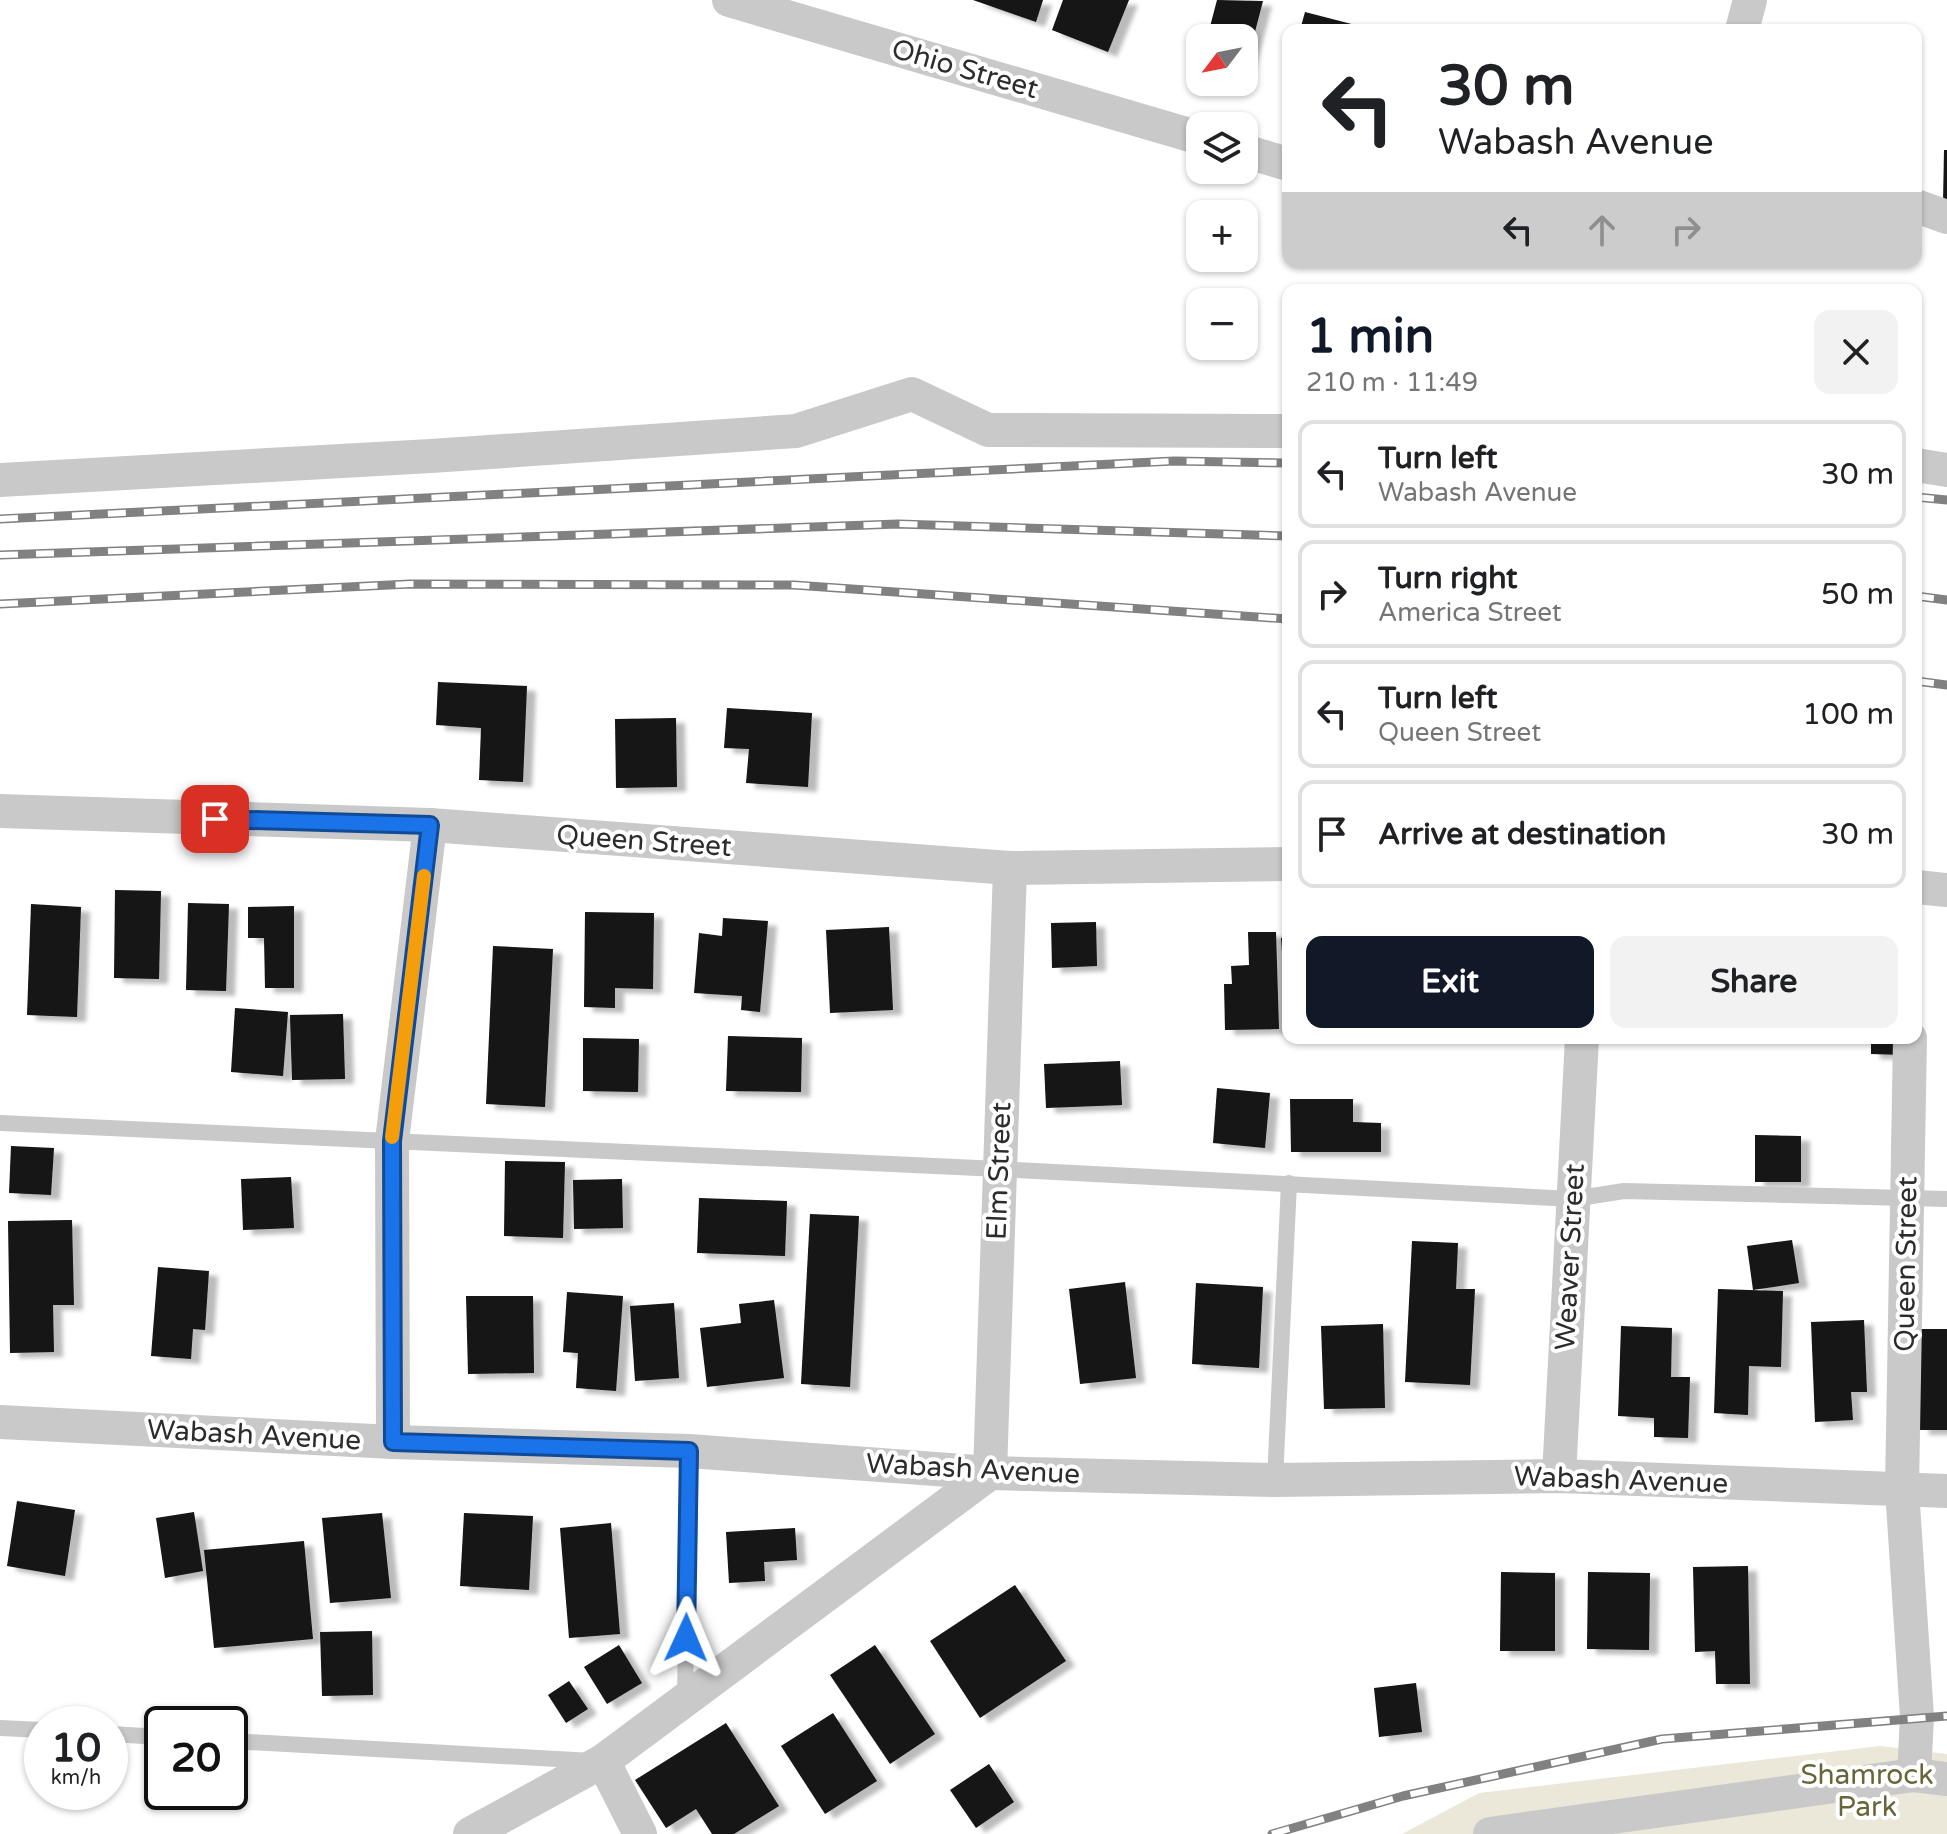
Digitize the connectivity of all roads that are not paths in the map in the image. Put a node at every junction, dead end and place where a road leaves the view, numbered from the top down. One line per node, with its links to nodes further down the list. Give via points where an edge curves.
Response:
1 (729, 0): 4 (street, Ohio Street)
2 (1750, 0): 3 (street)
3 (1744, 24)
4 (1186, 134)
5 (1258, 155): 6 (street)
6 (1282, 162)
7 (1922, 208): 8 (street)
8 (1947, 217)
9 (1282, 431): 12 (street, via 988,430 912,394 796,431)
10 (1922, 466): 11 (street)
11 (1947, 470)
12 (0, 480)
13 (0, 811): 14 (street, Queen Street)
14 (430, 825): 16 (street, Queen Street); 22 (street)
15 (1282, 864): 16 (street, Queen Street)
16 (1010, 868): 23 (street, Elm Street)
17 (1922, 888): 18 (street)
18 (1947, 890)
19 (1582, 1044): 26 (street, Weaver Street)
20 (1910, 1044): 25 (street, Queen Street)
21 (0, 1123): 22 (lane)
22 (392, 1141): 23 (lane); 29 (street)
23 (999, 1169): 24 (lane); 31 (street, Elm Street)
24 (1289, 1183): 26 (lane); 33 (lane)
25 (1908, 1197): 26 (lane, via 1624,1191); 27 (lane); 34 (street, Queen Street)
26 (1573, 1199): 32 (street, Weaver Street)
27 (1947, 1199)
28 (0, 1422): 29 (street, Wabash Avenue)
29 (393, 1442): 30 (street, Wabash Avenue)
30 (689, 1451): 31 (street, Wabash Avenue); 36 (lane)
31 (990, 1473): 33 (street, Wabash Avenue); 36 (street)
32 (1559, 1476): 33 (street, Wabash Avenue); 34 (street, Wabash Avenue)
33 (1275, 1480)
34 (1902, 1489): 35 (street, Wabash Avenue); 41 (street, Queen Street, via 1917,1717)
35 (1947, 1491)
36 (685, 1700): 40 (street)
37 (0, 1728): 38 (lane)
38 (24, 1729)
39 (248, 1742): 40 (lane)
40 (603, 1761): 42 (street); 43 (street)
41 (1931, 1777): 44 (street)
42 (470, 1834)
43 (640, 1834)
44 (1490, 1834)

